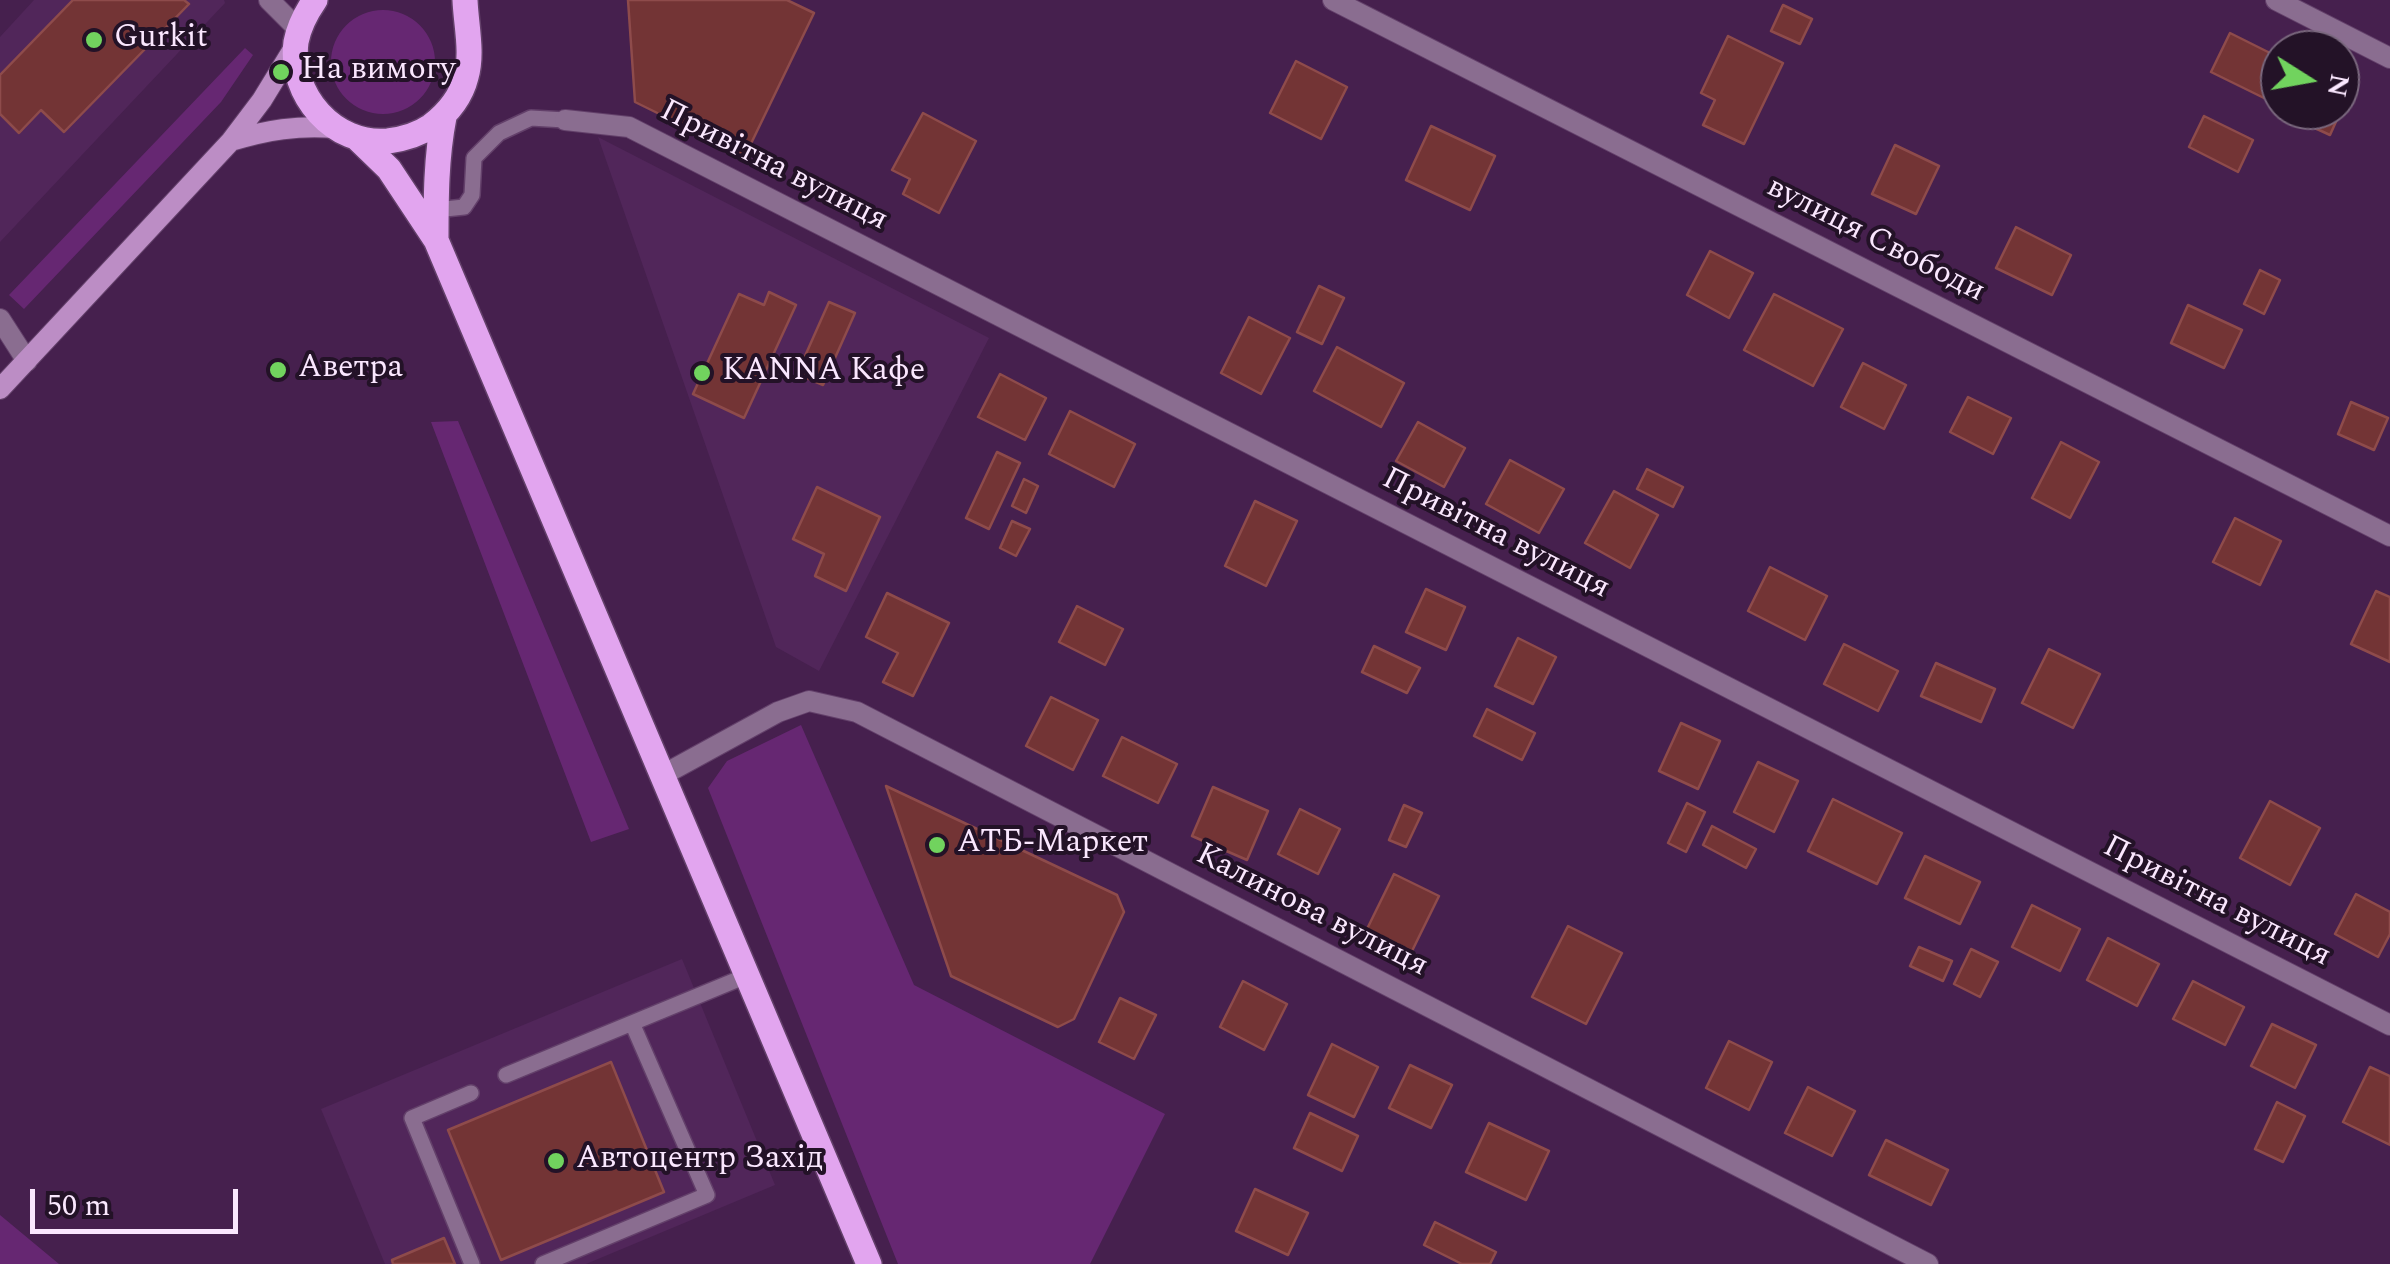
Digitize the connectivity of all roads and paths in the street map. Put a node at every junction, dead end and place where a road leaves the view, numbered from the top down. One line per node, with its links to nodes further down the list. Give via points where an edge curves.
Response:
1 (270, 0): 8 (street)
2 (314, 0): 8 (main road)
3 (450, 0): 7 (main road)
4 (465, 0): 7 (main road)
5 (1333, 0): 19 (street, вулиця Свободи)
6 (2276, 0): 9 (street)
7 (466, 30): 10 (main road, via 466,76)
8 (297, 38): 12 (main road, via 305,94); 13 (street)
9 (2390, 58)
10 (444, 116): 12 (main road, via 403,139); 14 (main road)
11 (565, 120): 14 (lane, via 531,118 500,133 474,158 472,195 464,207); 23 (street, Привітна вулиця, via 629,127)
12 (346, 133): 13 (street, via 309,126); 15 (main road, via 389,169)
13 (231, 141): 17 (street)
14 (436, 210): 15 (main road)
15 (436, 240): 20 (main road)
16 (0, 319): 17 (street)
17 (28, 361): 18 (street)
18 (0, 389)
19 (2390, 536)
20 (661, 776): 21 (main road); 29 (street, Калинова вулиця, via 778,712 810,702 857,712)
21 (746, 976): 22 (lane); 28 (main road)
22 (632, 1022): 24 (lane); 27 (lane, via 707,1195)
23 (2390, 1025)
24 (506, 1075)
25 (471, 1093): 26 (lane, via 412,1118)
26 (472, 1264)
27 (543, 1264)
28 (870, 1264)
29 (1928, 1264)

